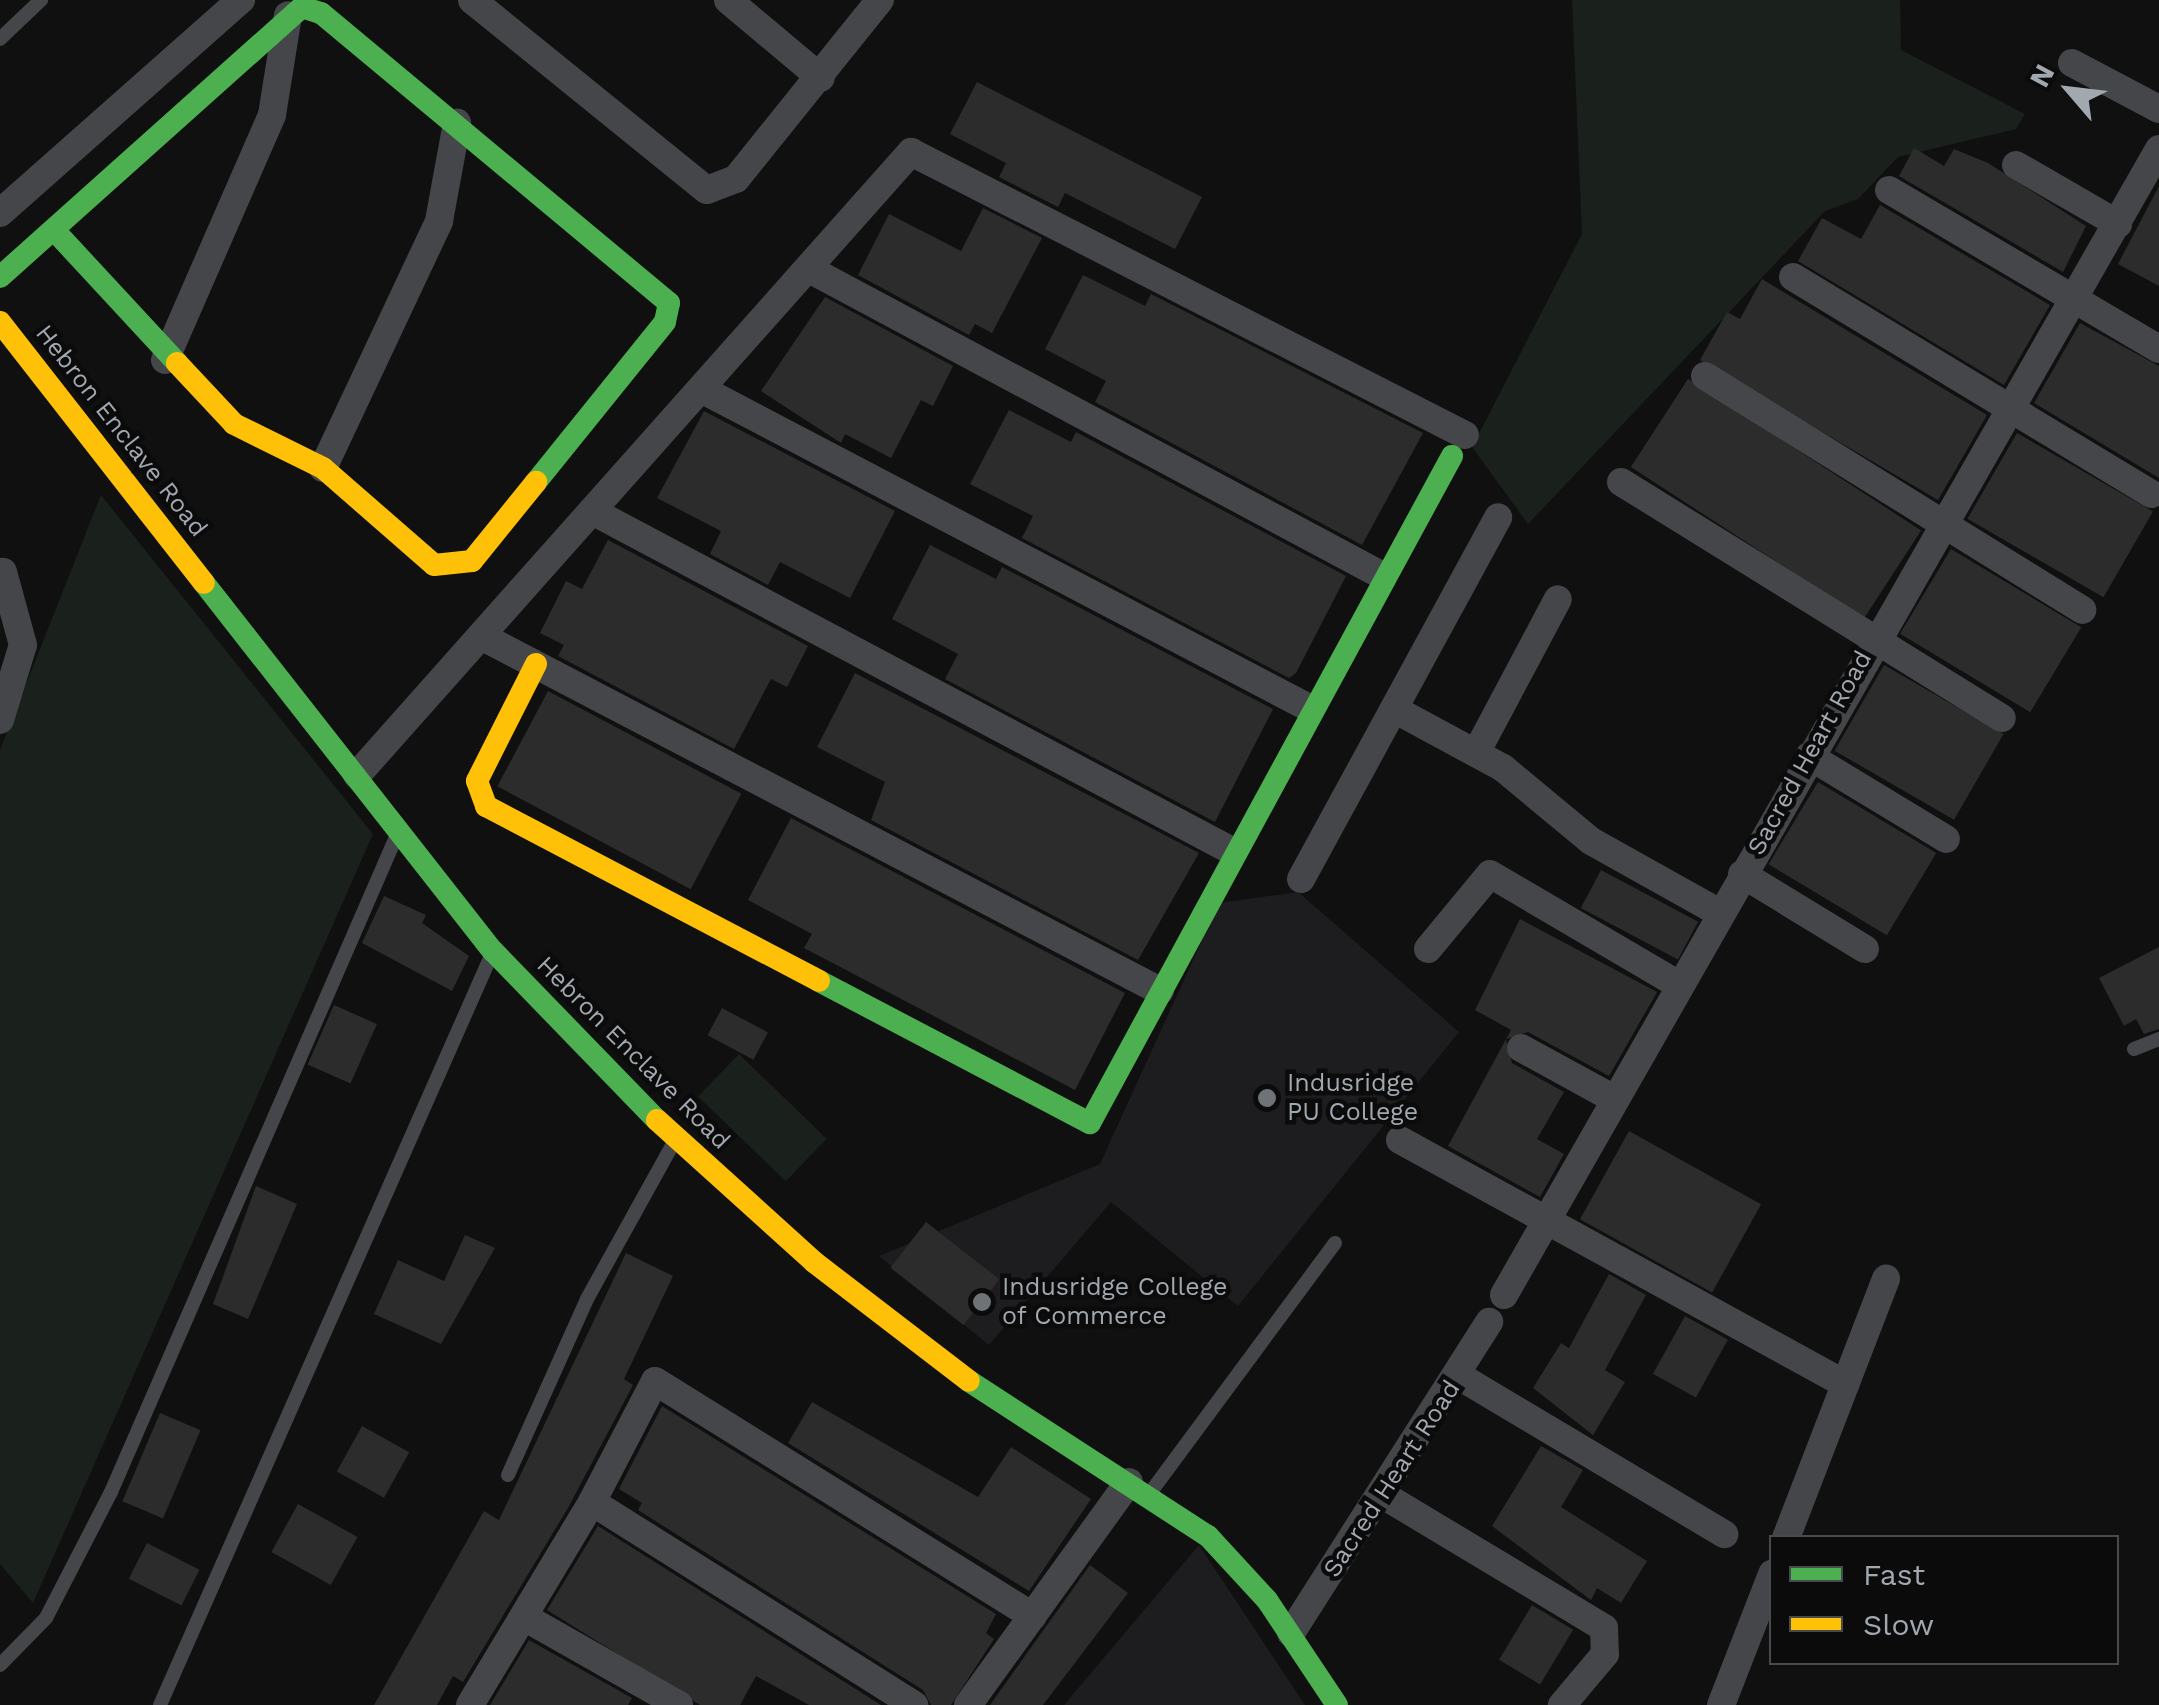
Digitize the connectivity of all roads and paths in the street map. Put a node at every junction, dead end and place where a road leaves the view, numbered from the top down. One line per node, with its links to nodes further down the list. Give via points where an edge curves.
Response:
1 (41, 0): 7 (lane)
2 (241, 0): 15 (street)
3 (472, 0): 9 (street, via 706,190 736,179)
4 (728, 0): 9 (street)
5 (880, 0): 9 (street)
6 (288, 13): 11 (street, via 321,13); 17 (street); 24 (street, via 272,115)
7 (0, 39)
8 (2072, 63): 10 (street)
9 (821, 78)
10 (2159, 110)
11 (457, 123): 29 (street, via 439,221); 29 (street, via 662,288 665,322 462,565 434,566)
12 (2159, 149): 16 (street, Sacred Heart Road)
13 (2016, 165): 16 (street)
14 (1889, 190): 21 (street)
15 (0, 213)
16 (2118, 224): 21 (street, Sacred Heart Road)
17 (54, 230): 19 (street); 24 (street)
18 (808, 268): 26 (street); 28 (street, via 918,151); 36 (street)
19 (0, 277)
20 (1793, 277): 27 (street)
21 (2076, 300): 23 (street); 27 (street, Sacred Heart Road)
22 (0, 322): 49 (street, Hebron Enclave Road)
23 (2159, 348)
24 (165, 360): 29 (street, via 234,424)
25 (1705, 376): 34 (street)
26 (701, 389): 32 (street); 42 (street)
27 (2008, 412): 31 (street); 34 (street, Sacred Heart Road)
28 (1458, 446): 36 (street)
29 (323, 468)
30 (1621, 482): 40 (street)
31 (2151, 494)
32 (592, 511): 39 (street); 52 (street)
33 (1498, 516): 43 (street)
34 (1941, 522): 38 (street); 40 (street, Sacred Heart Road)
35 (1, 572): 44 (street, via 23,645)
36 (1383, 576): 42 (street)
37 (1558, 599): 47 (street)
38 (2082, 610)
39 (481, 636): 41 (street); 49 (street)
40 (1874, 639): 45 (street); 48 (street, Sacred Heart Road)
41 (536, 664): 60 (street); 60 (street, via 476,780 478,798 1080,1124 1098,1115)
42 (1309, 708): 52 (street)
43 (1394, 708): 47 (street); 54 (street)
44 (6, 712): 46 (street)
45 (2002, 718)
46 (0, 733)
47 (1476, 753): 55 (street, via 1592,841)
48 (1808, 756): 51 (street); 53 (street, Sacred Heart Road)
49 (357, 775): 50 (street, Hebron Enclave Road)
50 (399, 831): 58 (street, Hebron Enclave Road); 84 (lane, via 111,1492 46,1618)
51 (1946, 839)
52 (1232, 851): 60 (street)
53 (1742, 874): 55 (street, Sacred Heart Road); 56 (street)
54 (1301, 879)
55 (1720, 913): 59 (street, Sacred Heart Road)
56 (1865, 949)
57 (1428, 950): 59 (street, via 1490,874)
58 (493, 951): 65 (street, Hebron Enclave Road); 85 (lane)
59 (1679, 985): 64 (street, Sacred Heart Road)
60 (1160, 991)
61 (2159, 1039): 63 (lane)
62 (1521, 1048): 64 (street)
63 (2134, 1049)
64 (1614, 1100): 67 (street, Sacred Heart Road)
65 (676, 1139): 74 (lane, via 587,1299); 75 (street, Hebron Enclave Road, via 944,1365)
66 (1400, 1140): 67 (street)
67 (1546, 1220): 70 (street, Sacred Heart Road); 73 (street)
68 (1335, 1243): 75 (lane)
69 (1886, 1279): 73 (street)
70 (1504, 1295)
71 (1489, 1322): 72 (street, Sacred Heart Road)
72 (1459, 1376): 76 (street, Sacred Heart Road); 78 (street)
73 (1845, 1384): 79 (street)
74 (508, 1474)
75 (1139, 1488): 81 (street); 83 (street, Hebron Enclave Road, via 1227,1554)
76 (1383, 1494): 83 (street, Sacred Heart Road); 91 (street, via 1604,1628 1605,1654)
77 (592, 1502): 81 (street, via 655,1381); 82 (street); 88 (street)
78 (1724, 1534)
79 (1787, 1535)
80 (1769, 1582): 92 (street)
81 (1032, 1616): 89 (street)
82 (526, 1618): 86 (street); 87 (street)
83 (1292, 1633): 90 (street, Hebron Enclave Road)
84 (0, 1665)
85 (160, 1705)
86 (470, 1705)
87 (679, 1705)
88 (914, 1705)
89 (968, 1705)
90 (1338, 1705)
91 (1562, 1705)
92 (1721, 1705)

